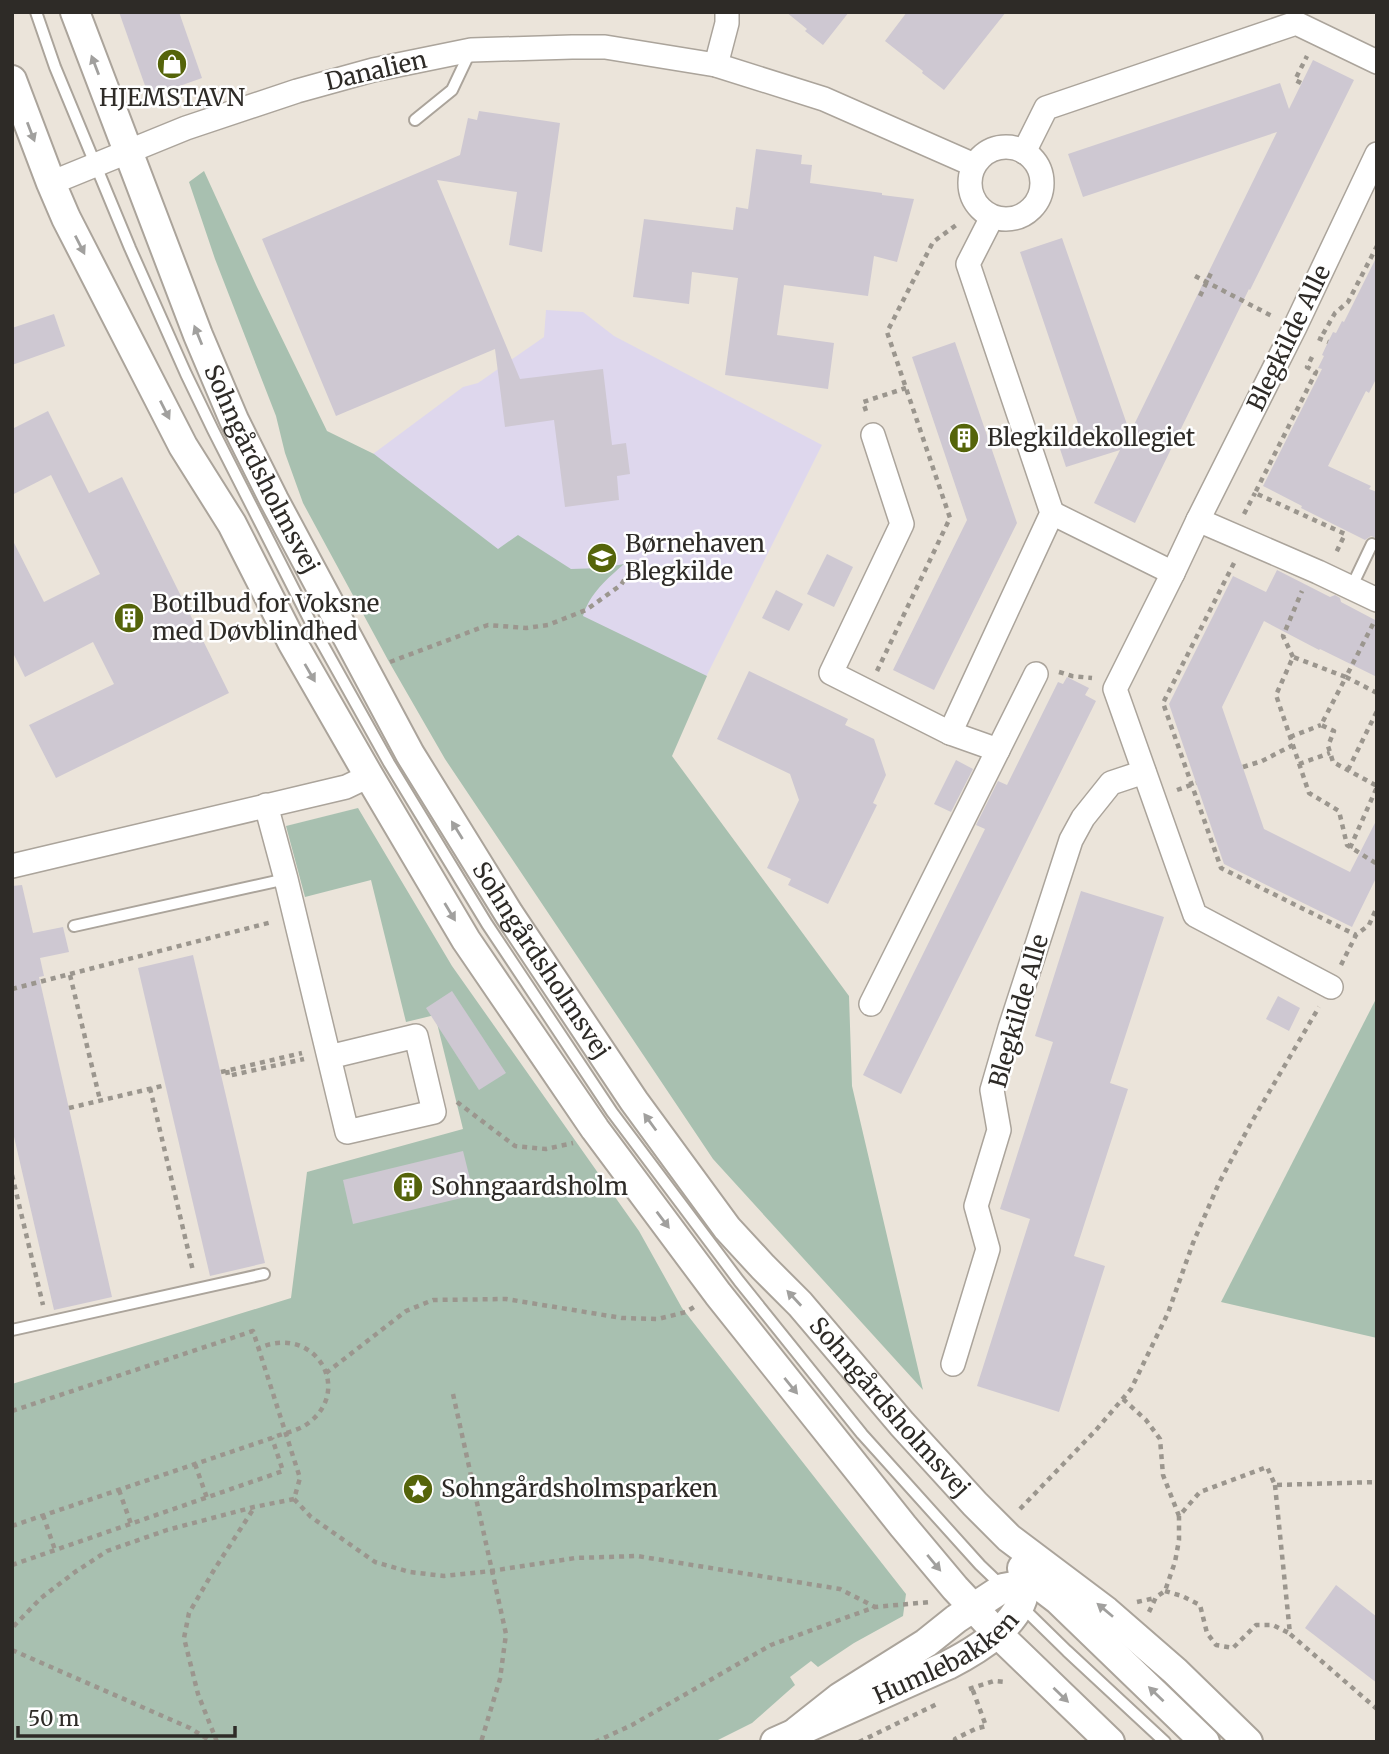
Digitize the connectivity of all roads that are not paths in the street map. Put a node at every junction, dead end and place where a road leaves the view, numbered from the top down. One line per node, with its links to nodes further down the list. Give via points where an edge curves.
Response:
1 (36, 12): 12 (lane)
2 (75, 12): 9 (street, Sohngårdsholmsvej, one-way to 2)
3 (727, 12): 6 (street)
4 (471, 50): 6 (street, Danalien, via 605,47); 8 (lane, via 452,90); 9 (street, Danalien, via 297,91)
5 (1377, 62): 10 (street, via 1296,23 1046,108)
6 (716, 65): 13 (street, Danalien, via 824,99)
7 (12, 80): 14 (street, Sohngårdsholmsvej, one-way to 14)
8 (415, 120)
9 (127, 152): 12 (street, Danalien); 38 (street, Sohngårdsholmsvej, one-way to 9, via 727,1228 634,1101 509,914 410,754 274,500 198,335)
10 (1024, 152): 13 (street, via 1002,147); 15 (street, via 1033,159 1042,180 1037,202 1009,220)
11 (1377, 154): 18 (street, Blegkilde Alle)
12 (96, 165): 14 (street, Danalien); 39 (lane, via 186,374 313,627 487,924 612,1112 738,1281 862,1434 972,1556)
13 (974, 165): 15 (street, via 969,187)
14 (51, 183): 27 (street, Sohngårdsholmsvej, one-way to 27, via 183,446 232,524 292,642)
15 (986, 213): 17 (street, via 968,264)
16 (873, 435): 24 (street, via 902,524 831,673)
17 (1052, 513): 20 (street); 24 (street)
18 (1198, 520): 20 (street, Blegkilde Alle); 21 (street)
19 (1373, 544): 21 (lane)
20 (1173, 573): 26 (street, Blegkilde Alle, via 1115,689)
21 (1352, 588): 22 (street)
22 (1377, 600)
23 (1036, 674): 25 (street)
24 (950, 733): 25 (street)
25 (998, 750): 33 (street)
26 (1144, 772): 32 (street, via 1195,915); 37 (street, Blegkilde Alle, via 1111,783 1071,840 1014,1016 992,1090 999,1130 976,1206 988,1249)
27 (369, 776): 28 (street, via 346,787); 40 (street, Sohngårdsholmsvej, one-way to 40, via 466,940 595,1129 718,1294)
28 (266, 806): 29 (street); 30 (street)
29 (12, 866)
30 (286, 879): 31 (lane); 34 (street)
31 (74, 926)
32 (1331, 988)
33 (871, 1004)
34 (328, 1053): 34 (street, via 347,1132 434,1112 416,1036)
35 (264, 1275): 36 (lane)
36 (12, 1330)
37 (953, 1364)
38 (1009, 1538): 39 (street, Humlebakken, via 1020,1560); 46 (street, Sohngårdsholmsvej, one-way to 38, via 1106,1611)
39 (1016, 1592): 40 (street, Humlebakken); 41 (street, Humlebakken); 44 (lane, via 1067,1651); 45 (street, one-way to 39, via 1058,1600 1041,1587)
40 (973, 1607): 41 (street, Sohngårdsholmsvej); 42 (street, Humlebakken)
41 (998, 1634): 42 (street, Humlebakken, via 948,1665); 43 (street, Sohngårdsholmsvej, one-way to 43)
42 (786, 1736)
43 (1110, 1742)
44 (1165, 1742)
45 (1205, 1742)
46 (1248, 1742)

